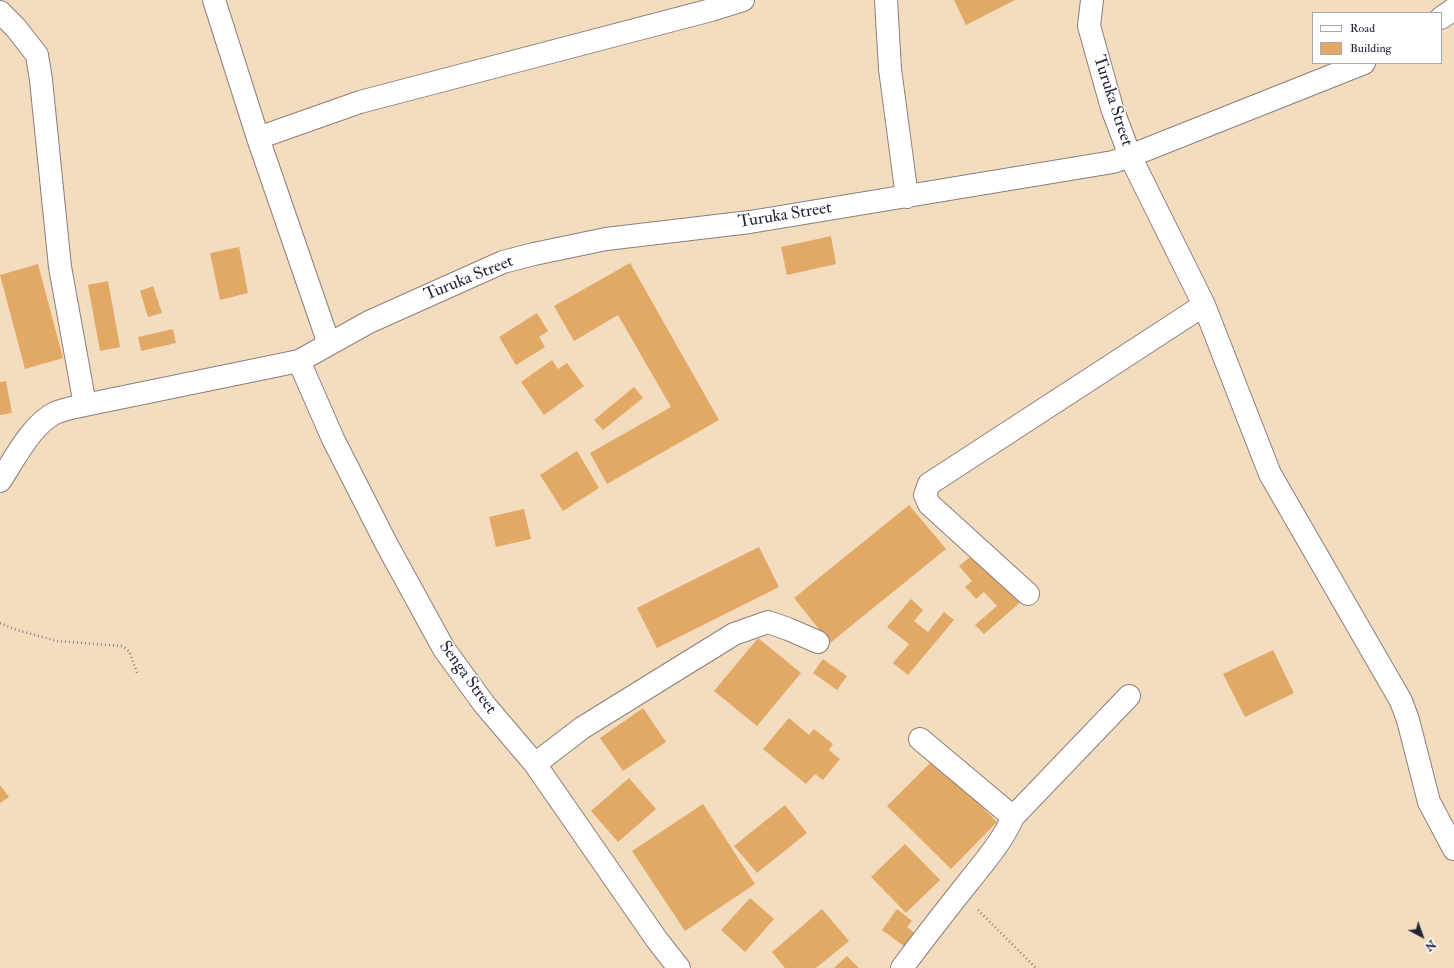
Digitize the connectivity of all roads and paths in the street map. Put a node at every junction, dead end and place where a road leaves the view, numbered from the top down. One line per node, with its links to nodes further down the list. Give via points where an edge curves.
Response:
1 (214, 0): 9 (street)
2 (743, 0): 9 (street, via 360,102)
3 (886, 0): 11 (street, via 890,69)
4 (1092, 0): 10 (street, Turuka Street, via 1089,26 1112,108)
5 (1454, 9): 7 (street)
6 (0, 12): 15 (street, via 37,55 60,267)
7 (1442, 17)
8 (1361, 64): 10 (street)
9 (258, 138): 13 (street)
10 (1130, 156): 11 (street, Turuka Street, via 1113,162); 12 (street)
11 (907, 197): 13 (street, Turuka Street, via 750,222 606,239 534,254 503,262 383,315)
12 (1204, 305): 17 (street, via 929,484 925,495 929,504); 25 (street, via 1270,474 1401,701 1429,802)
13 (330, 344): 14 (street, Turuka Street)
14 (299, 361): 15 (street, Turuka Street); 23 (street, Senga Street, via 383,538 444,649 484,704)
15 (85, 404): 16 (street, Turuka Street, via 55,413 46,419 35,429)
16 (0, 481)
17 (1028, 594)
18 (0, 623): 20 (path, via 57,641 122,646 129,651)
19 (818, 642): 23 (street, via 768,622 734,634 582,728)
20 (137, 673)
21 (1129, 696): 24 (street)
22 (920, 739): 24 (street)
23 (535, 764): 27 (street, Senga Street)
24 (1013, 817): 26 (street, via 1003,836)
25 (1454, 849)
26 (960, 892): 28 (street); 29 (path)
27 (679, 968)
28 (902, 968)
29 (1036, 968)

